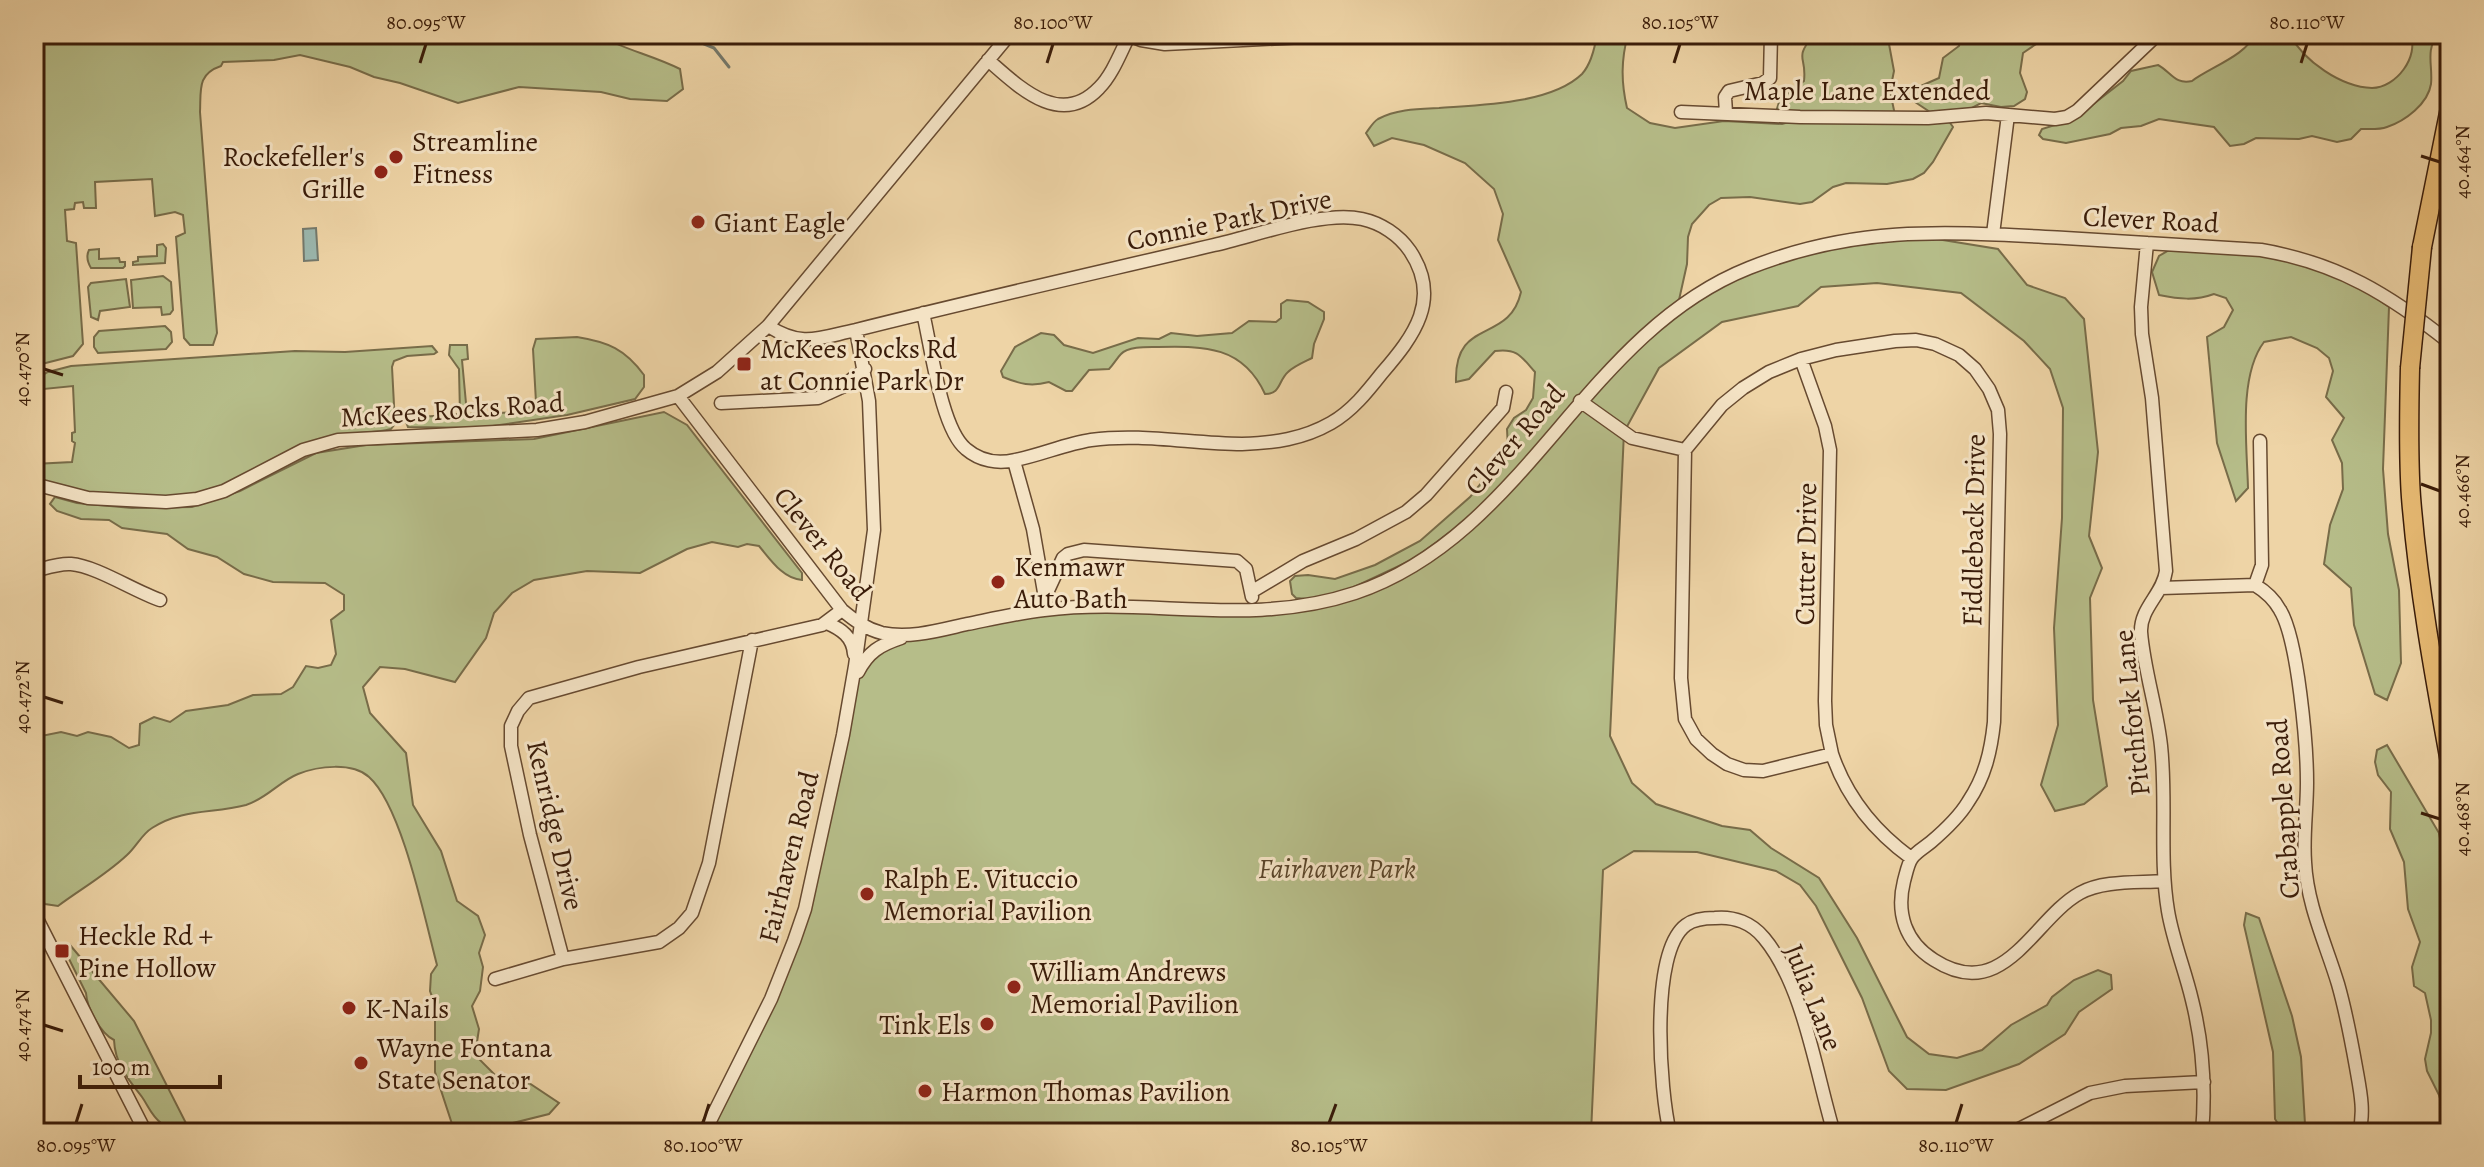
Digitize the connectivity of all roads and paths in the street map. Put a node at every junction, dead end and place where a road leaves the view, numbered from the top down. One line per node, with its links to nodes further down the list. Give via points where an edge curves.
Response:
1 (1010, 34): 6 (street, McKees Rocks Road)
2 (1130, 34): 3 (street, via 1165,44); 6 (street, via 1098,89 1076,102 1049,103 1034,97)
3 (1361, 34)
4 (1771, 34): 9 (street, Maple Lane Extended, via 1770,78 1729,91)
5 (2158, 34): 10 (street, Maple Lane Extended, via 2067,117)
6 (988, 60): 14 (street, McKees Rocks Road)
7 (2450, 108): 42 (highway, bridge, via 2422,247 2410,368 2410,493 2422,606)
8 (1681, 112): 9 (street, Maple Lane Extended)
9 (1726, 113): 10 (street, Maple Lane Extended)
10 (2008, 115): 11 (street)
11 (1993, 234): 12 (street, Clever Road); 21 (street, Clever Road, via 1871,235 1746,269 1660,321)
12 (2147, 243): 16 (street, Clever Road, via 2292,255 2379,292); 29 (street, Pitchfork Lane, via 2141,320 2166,571)
13 (923, 313): 15 (street, Connie Park Drive); 25 (street, via 956,438 987,461); 25 (street, Connie Park Drive, via 1342,217 1374,222 1393,233 1418,265 1424,302 1415,332 1351,408 1320,429 1258,444 1093,440)
14 (768, 326): 15 (street, Connie Park Drive, via 808,341); 20 (street, McKees Rocks Road, via 717,372)
15 (856, 330): 18 (street, Fairhaven Road)
16 (2450, 343)
17 (1801, 359): 24 (street, Fiddleback Drive, via 1743,388); 41 (street, Cutter Drive, via 1830,450 1825,701); 43 (street, Fiddleback Drive, via 1895,341 1935,344 1975,369 1998,410 1991,746 1985,771 1966,806)
18 (865, 369): 22 (street, via 818,398); 36 (street, Fairhaven Road, via 874,530)
19 (1506, 392): 30 (street, via 1503,408 1406,512)
20 (678, 396): 26 (street, McKees Rocks Road, via 600,419 537,430 338,440 303,450 224,491 197,499 88,498); 33 (street, Clever Road)
21 (1580, 401): 24 (street, via 1632,438); 34 (street, Clever Road, via 1511,486 1446,544 1356,593)
22 (721, 403)
23 (2260, 441): 28 (street, via 2262,565)
24 (1685, 450): 41 (street, via 1685,719 1712,754 1744,770 1782,768)
25 (1014, 461): 32 (street)
26 (34, 484)
27 (34, 571): 31 (street, via 69,564 86,567)
28 (2255, 585): 29 (street); 57 (street, Crabapple Road, via 2272,599 2288,629 2303,717 2307,882 2346,1013 2362,1102)
29 (2161, 588): 44 (street, Pitchfork Lane, via 2141,632 2161,744)
30 (1251, 592): 32 (street, via 1246,569 1237,561 1084,550 1063,558); 34 (street)
31 (160, 600)
32 (1046, 604): 34 (street, Clever Road); 37 (street, Clever Road)
33 (842, 610): 35 (street, Kenridge Drive); 36 (street, Clever Road)
34 (1255, 612)
35 (827, 623): 38 (street, Kenridge Drive); 39 (street, via 848,637)
36 (861, 625): 37 (street, Clever Road, via 885,634); 39 (street, Fairhaven Road)
37 (914, 634): 40 (street, via 875,648)
38 (752, 640): 46 (street, via 709,863 692,913 659,942); 46 (street, Kenridge Drive, via 529,698 518,711 511,746)
39 (855, 666): 40 (street, Fairhaven Road)
40 (853, 682): 52 (street, Fairhaven Road, via 805,909 771,999)
41 (1832, 754): 43 (street, via 1855,804)
42 (2450, 762)
43 (1911, 858): 44 (street, via 1902,891 1905,927 1930,958 1969,971 2008,960 2080,893)
44 (2164, 881): 48 (street, Pitchfork Lane, via 2199,1034)
45 (34, 913): 51 (street)
46 (563, 959): 47 (street)
47 (495, 979)
48 (2204, 1082): 55 (street, via 2102,1090); 56 (street, Pitchfork Lane)
49 (34, 1119): 50 (street)
50 (44, 1133)
51 (146, 1133)
52 (704, 1133)
53 (1670, 1133): 54 (street, Julia Lane, via 1660,1046 1664,972 1686,925 1721,917 1754,928 1774,954 1811,1043)
54 (1834, 1133)
55 (2011, 1133)
56 (2202, 1133)
57 (2359, 1133)

